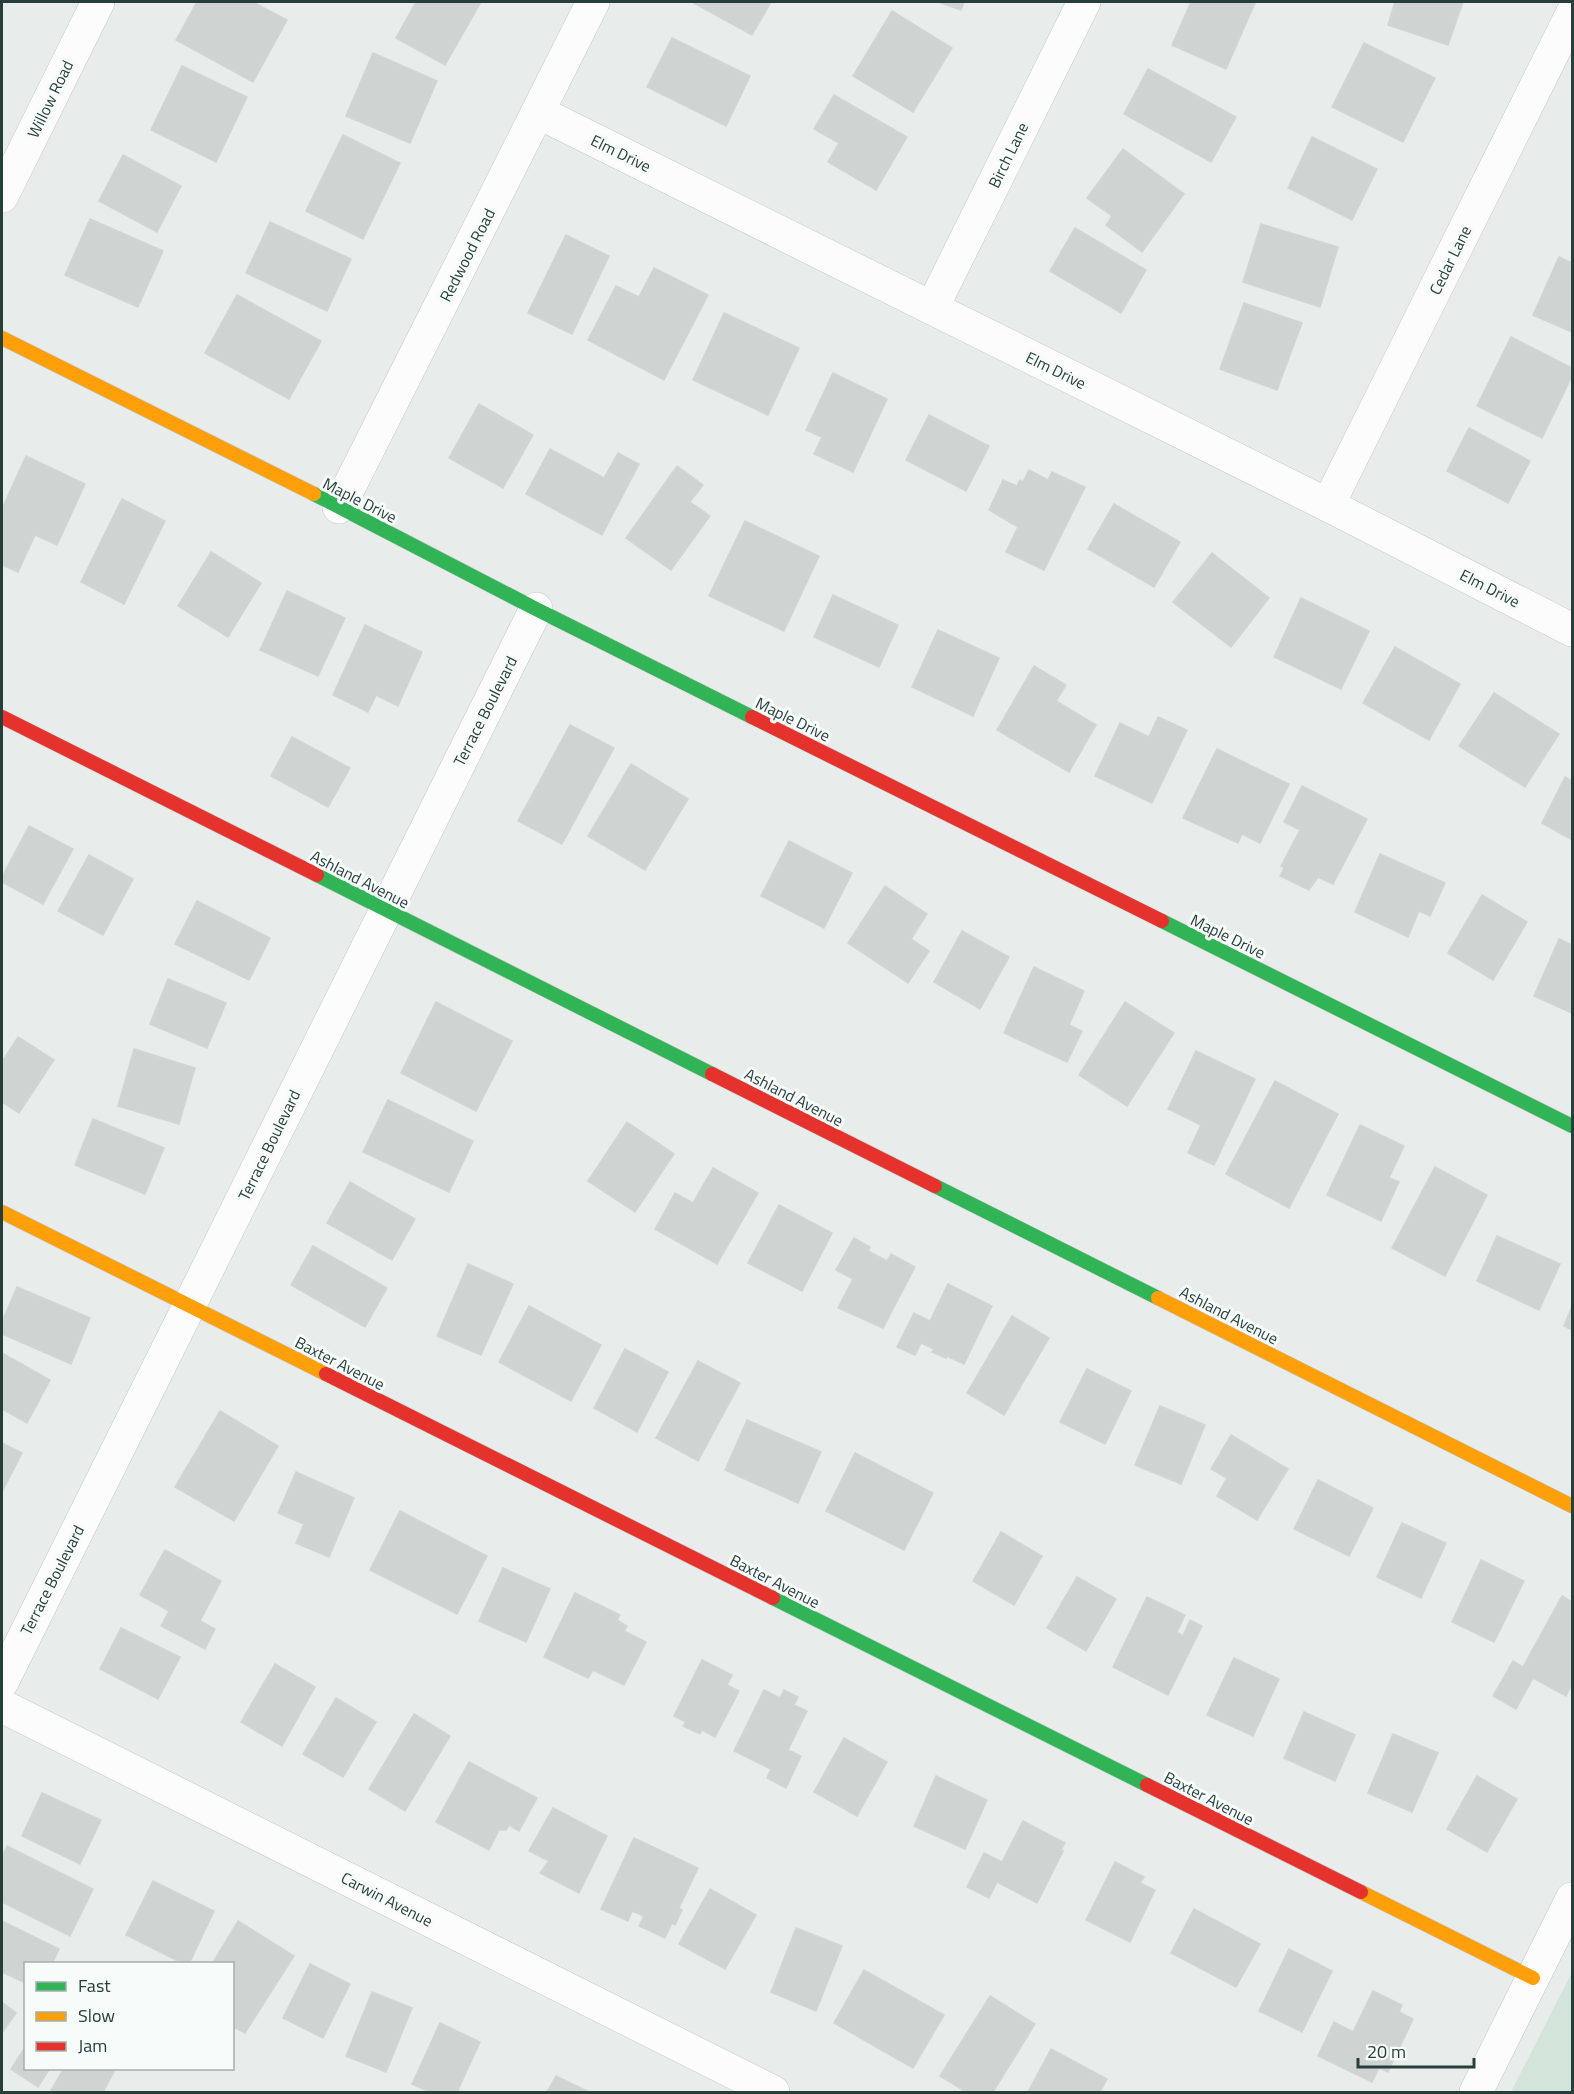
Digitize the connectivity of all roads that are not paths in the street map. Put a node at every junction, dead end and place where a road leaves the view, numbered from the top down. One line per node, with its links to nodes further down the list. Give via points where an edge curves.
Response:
1 (98, 2): 6 (street, Willow Road)
2 (593, 2): 5 (street, Redwood Road)
3 (1084, 2): 7 (street, Birch Lane)
4 (1572, 14): 9 (street, Cedar Lane)
5 (538, 112): 7 (street, Elm Drive); 10 (street, Redwood Road)
6 (2, 196)
7 (932, 308): 9 (street, Elm Drive)
8 (2, 338): 10 (street, Maple Drive)
9 (1328, 505): 12 (street, Elm Drive)
10 (339, 507): 11 (street, Maple Drive)
11 (536, 609): 14 (street, Terrace Boulevard); 15 (street, Maple Drive)
12 (1572, 630)
13 (2, 717): 14 (street, Ashland Avenue)
14 (385, 910): 17 (street, Terrace Boulevard); 18 (street, Ashland Avenue)
15 (1572, 1126)
16 (2, 1212): 17 (street, Baxter Avenue)
17 (189, 1306): 19 (street, Terrace Boulevard); 22 (street, Baxter Avenue)
18 (1572, 1506)
19 (2, 1682)
20 (2, 1706): 23 (street, Carwin Avenue)
21 (1572, 1899): 22 (street)
22 (1533, 1978): 24 (street)
23 (773, 2092)
24 (1476, 2092)

